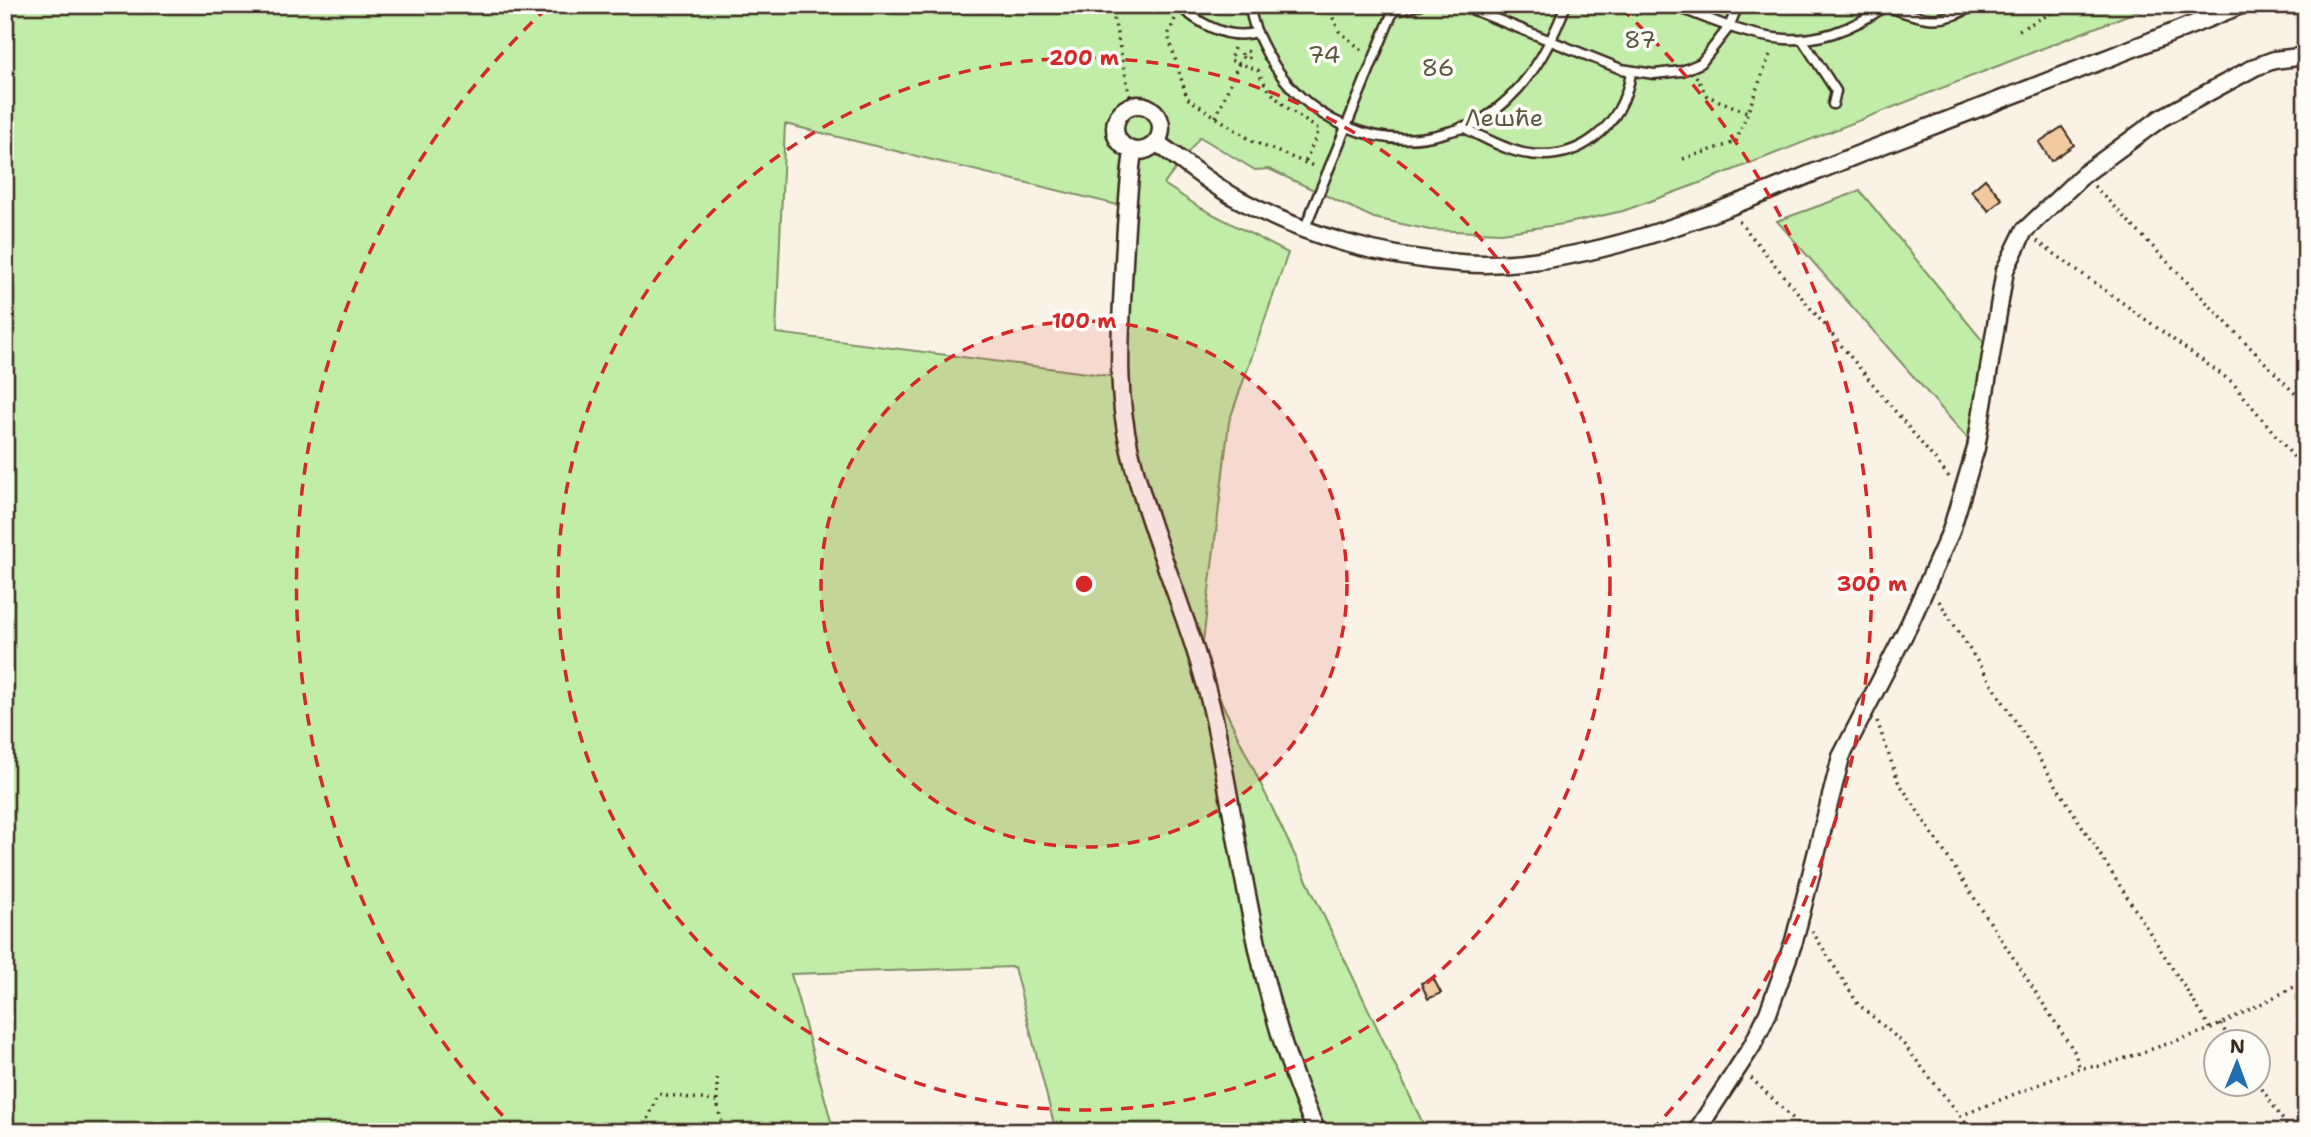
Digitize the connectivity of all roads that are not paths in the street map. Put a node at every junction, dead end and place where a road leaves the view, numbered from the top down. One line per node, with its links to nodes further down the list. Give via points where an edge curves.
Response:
1 (1250, 5): 13 (lane)
2 (1419, 5): 11 (lane, via 1408,10)
3 (1461, 5): 15 (lane)
4 (1566, 5): 15 (lane)
5 (1673, 5): 12 (lane)
6 (1738, 5): 12 (lane)
7 (1973, 5): 10 (lane, via 1954,17 1934,20)
8 (2241, 5): 23 (street, via 1620,244 1558,257 1464,264 1380,252)
9 (1179, 6): 13 (lane, via 1234,35)
10 (1886, 6): 14 (lane, via 1850,28)
11 (1391, 7): 19 (lane)
12 (1729, 27): 14 (lane, via 1756,36); 17 (lane, via 1709,57 1692,68)
13 (1257, 32): 19 (lane, via 1280,76 1305,102)
14 (1802, 39): 18 (lane, via 1836,91)
15 (1551, 42): 17 (lane); 20 (lane, via 1513,97 1476,123)
16 (2306, 56): 25 (street, via 2274,60 2221,83 2161,118 2083,175 2024,231 2003,280 1985,404 1951,531 1841,757 1802,914 1768,1013)
17 (1631, 73): 20 (lane, via 1620,109 1602,134 1578,149 1549,155 1522,153)
18 (1833, 104)
19 (1346, 127): 20 (lane, via 1402,139); 23 (lane)
20 (1462, 127)
21 (1157, 143): 22 (street); 22 (street, via 1160,119 1148,107 1132,106 1117,119 1115,132 1122,145); 23 (street, via 1236,198)
22 (1133, 151): 24 (street, via 1118,377 1128,438 1142,494 1200,659 1260,964 1286,1059)
23 (1304, 230)
24 (1317, 1132)
25 (1696, 1132)

